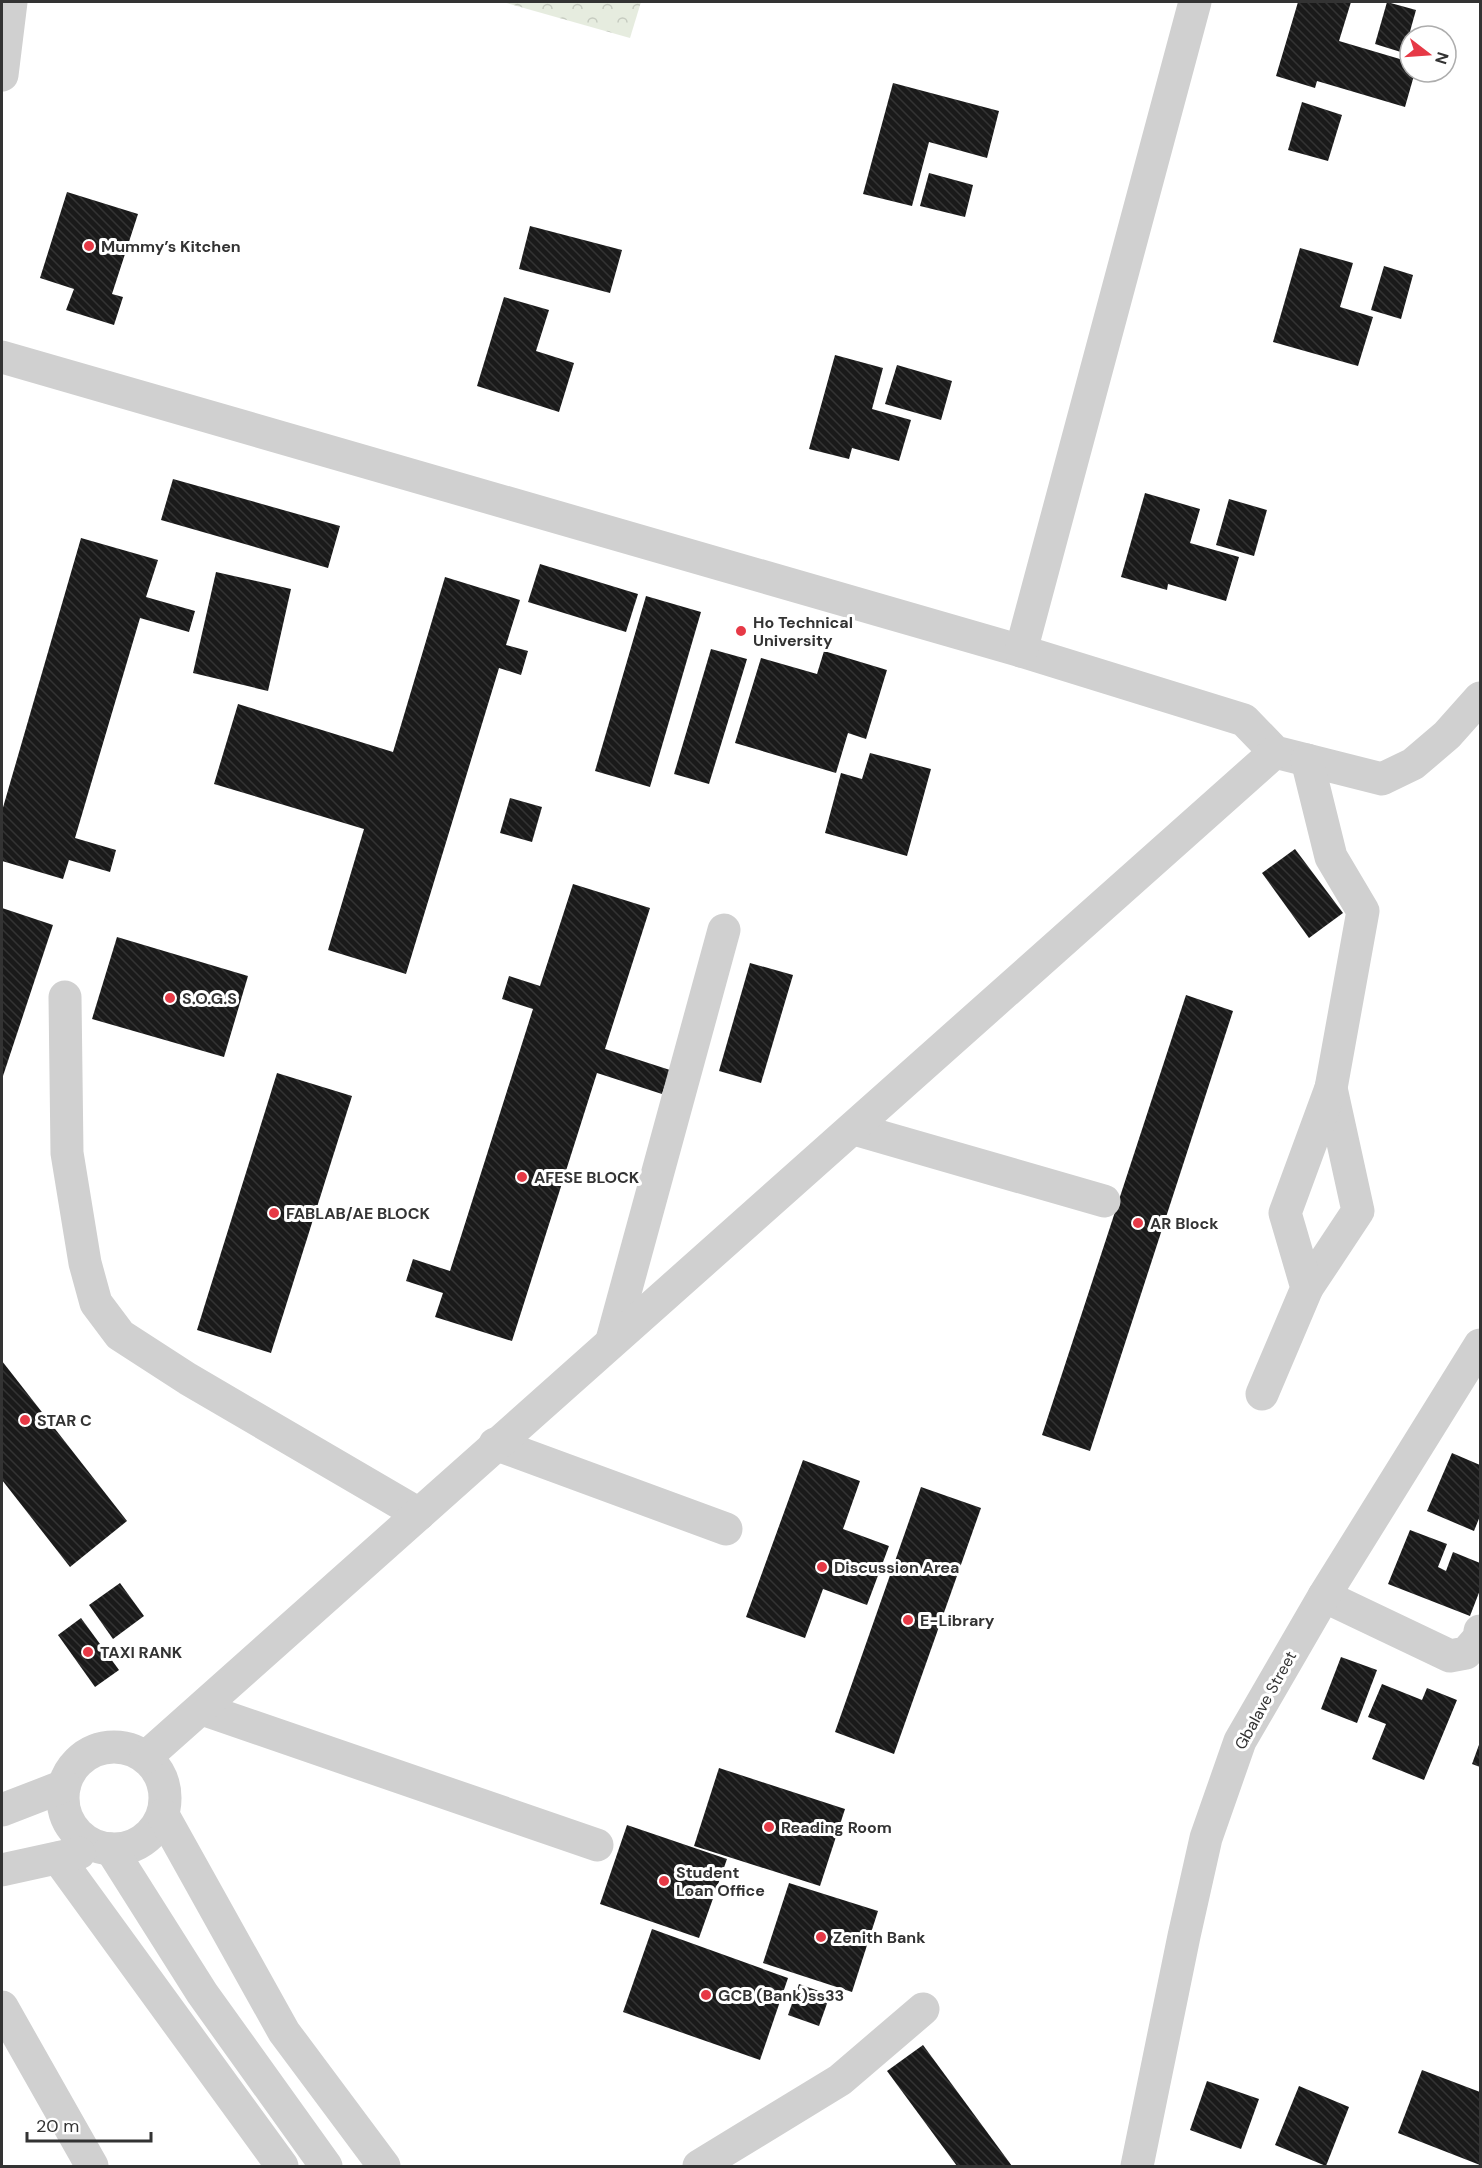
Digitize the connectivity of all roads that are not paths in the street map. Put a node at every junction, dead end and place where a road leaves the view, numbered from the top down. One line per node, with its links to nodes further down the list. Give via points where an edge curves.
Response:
1 (11, 2): 3 (street)
2 (1195, 2): 5 (street)
3 (2, 75)
4 (2, 357): 5 (street)
5 (1021, 651): 7 (street, via 1244,720)
6 (1480, 698): 8 (street, via 1447,735 1413,764 1382,779)
7 (1275, 752): 8 (street); 12 (street)
8 (1307, 760): 11 (street, via 1331,857 1364,911)
9 (724, 930): 15 (street)
10 (65, 997): 19 (street, via 67,1153 85,1263 96,1304 120,1335)
11 (1331, 1088): 14 (street, via 1285,1214); 14 (street, via 1358,1211)
12 (854, 1129): 13 (street); 15 (street)
13 (1104, 1201)
14 (1307, 1288): 17 (street)
15 (612, 1340): 18 (street)
16 (1478, 1357): 21 (street, Gbalave Street)
17 (1263, 1394)
18 (495, 1444): 19 (street); 20 (street)
19 (419, 1514): 23 (street)
20 (726, 1529)
21 (1324, 1596): 22 (street, via 1450,1656 1466,1653); 39 (street, Gbalave Street, via 1240,1740 1206,1838)
22 (1480, 1631)
23 (202, 1709): 24 (street); 28 (street)
24 (146, 1757): 25 (street, via 123,1747 98,1749 76,1763); 27 (street, via 155,1766 165,1790)
25 (64, 1786): 26 (street); 29 (street, via 63,1805 70,1824 83,1839)
26 (2, 1810)
27 (163, 1815): 29 (street, via 153,1832 137,1844); 37 (street, via 284,2032)
28 (597, 1845)
29 (106, 1848): 30 (street); 36 (street, via 202,1993)
30 (58, 1858): 31 (street); 35 (street)
31 (2, 1870)
32 (2, 2007): 34 (street)
33 (923, 2009): 38 (street, via 840,2080)
34 (92, 2166)
35 (282, 2166)
36 (326, 2166)
37 (384, 2166)
38 (699, 2166)
39 (1137, 2166)

